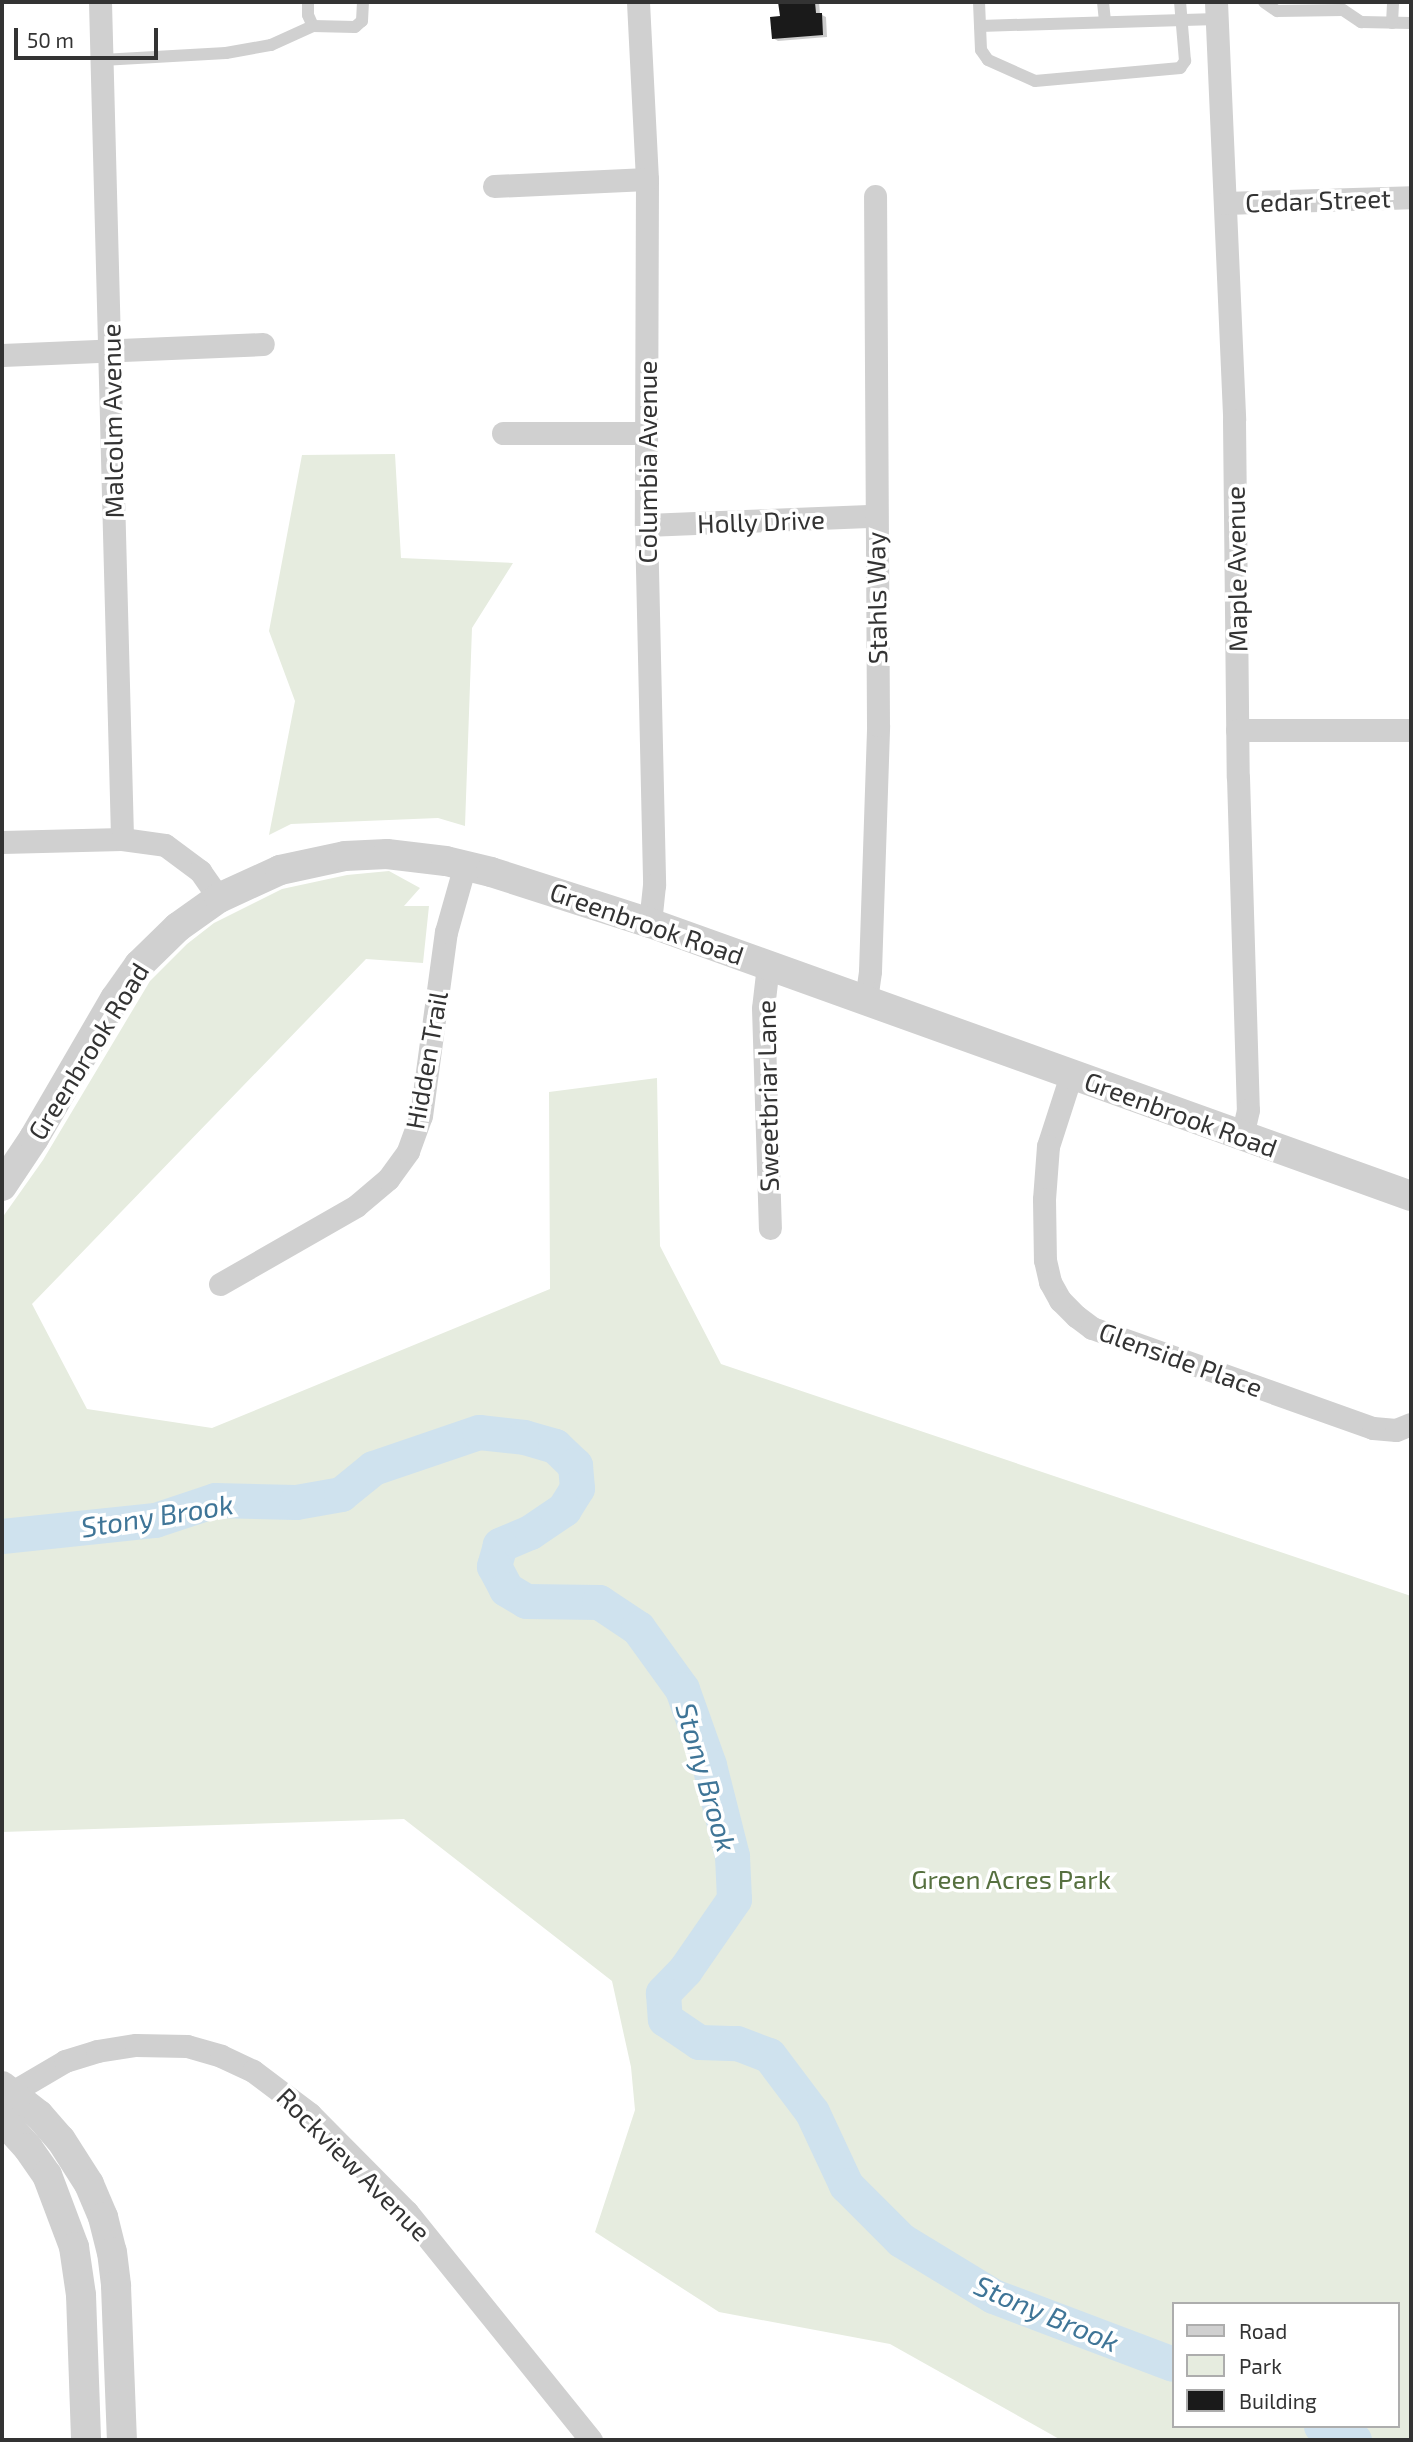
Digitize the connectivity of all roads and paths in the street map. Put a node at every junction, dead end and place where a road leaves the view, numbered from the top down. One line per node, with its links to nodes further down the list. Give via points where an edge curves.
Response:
1 (100, 2): 17 (street, Malcolm Avenue)
2 (309, 2): 15 (lane)
3 (363, 2): 15 (lane, via 362,21 355,27)
4 (638, 2): 18 (street, Columbia Avenue)
5 (979, 2): 16 (lane)
6 (1103, 2): 11 (lane)
7 (1180, 2): 12 (lane)
8 (1264, 2): 13 (lane, via 1277,11 1343,10 1361,22)
9 (1393, 2): 13 (lane)
10 (1216, 10): 12 (lane); 22 (street, Maple Avenue)
11 (1105, 20): 12 (lane); 16 (lane)
12 (1181, 20): 16 (lane, via 1185,61 1180,68 1035,81 988,60 981,50)
13 (1392, 23): 14 (lane)
14 (1411, 23)
15 (313, 26): 17 (lane, via 271,45 226,53)
16 (980, 26)
17 (102, 60): 24 (street, Malcolm Avenue)
18 (648, 179): 19 (street); 27 (street, Columbia Avenue)
19 (494, 186)
20 (874, 196): 28 (street, Stahls Way)
21 (1411, 197): 22 (street, Cedar Street)
22 (1225, 203): 30 (street, Maple Avenue, via 1234,420)
23 (263, 344): 24 (street)
24 (111, 352): 25 (street); 32 (street, Malcolm Avenue)
25 (2, 355)
26 (503, 433): 27 (street)
27 (646, 433): 29 (street, Columbia Avenue)
28 (875, 516): 29 (street, Holly Drive); 38 (street, Stahls Way, via 878,725)
29 (646, 525): 36 (street, Columbia Avenue, via 654,885)
30 (1237, 730): 31 (street); 40 (street, Maple Avenue, via 1248,1110)
31 (1411, 730)
32 (122, 839): 33 (street); 35 (street, via 174,849 200,871)
33 (2, 842)
34 (465, 865): 35 (street, Greenbrook Road, via 407,855 345,856 280,870); 36 (street, Greenbrook Road); 44 (street, Hidden Trail, via 446,932 421,1116 408,1151 388,1179 356,1206)
35 (219, 898): 41 (street, Greenbrook Road, via 165,938 127,981)
36 (650, 923): 37 (street, Greenbrook Road)
37 (768, 965): 38 (street, Greenbrook Road); 43 (street, Sweetbriar Lane, via 763,1008)
38 (866, 1000): 39 (street, Greenbrook Road)
39 (1072, 1075): 40 (street, Greenbrook Road); 45 (street, Glenside Place, via 1044,1169 1045,1260 1060,1300 1092,1328 1373,1428 1396,1430)
40 (1242, 1136): 42 (street, Greenbrook Road)
41 (2, 1186)
42 (1411, 1196)
43 (770, 1228)
44 (220, 1284)
45 (1411, 1424)
46 (4, 2099): 47 (street, via 47,2175 75,2247); 48 (street, via 39,2115 71,2154 89,2184 109,2236 116,2286); 49 (street, Rockview Avenue, via 72,2058 136,2045 187,2046 253,2071 310,2114 407,2212)
47 (86, 2440)
48 (122, 2440)
49 (591, 2440)

